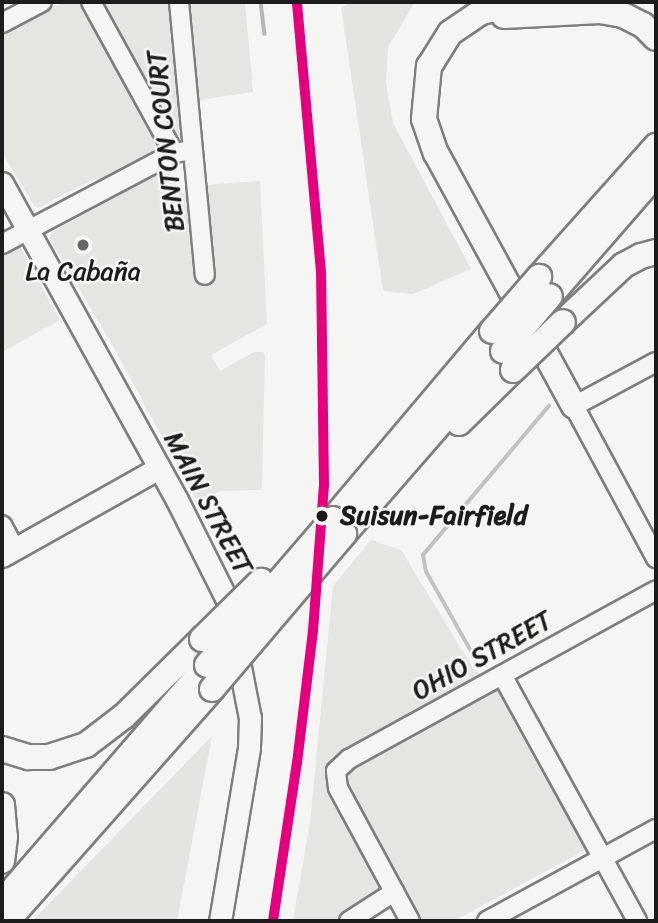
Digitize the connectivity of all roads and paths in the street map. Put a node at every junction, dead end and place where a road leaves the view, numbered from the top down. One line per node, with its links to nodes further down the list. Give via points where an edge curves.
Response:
1 (42, 2): 5 (street)
2 (91, 2): 11 (street)
3 (179, 2): 10 (street, BENTON COURT)
4 (525, 2): 7 (highway, via 501,5 465,21 436,52)
5 (2, 23)
6 (656, 38): 7 (highway, via 623,15 600,11 500,17 456,40)
7 (428, 79): 22 (highway, via 424,119 436,153)
8 (656, 131): 13 (highway)
9 (656, 146): 13 (highway)
10 (192, 150): 11 (street); 18 (street, BENTON COURT)
11 (174, 153): 15 (street)
12 (656, 174): 19 (highway)
13 (621, 182): 19 (highway)
14 (2, 183): 15 (main road, MAIN STREET)
15 (28, 230): 16 (street); 23 (main road, MAIN STREET)
16 (2, 244)
17 (656, 253): 20 (highway, bridge, via 624,265 563,322)
18 (205, 275)
19 (545, 287): 20 (highway, bridge)
20 (503, 351): 24 (highway); 24 (highway)
21 (656, 362): 22 (street)
22 (574, 406): 28 (street)
23 (159, 468): 27 (main road); 42 (main road, MAIN STREET, via 221,584 247,695 249,748)
24 (385, 480): 26 (highway); 26 (highway)
25 (2, 524): 27 (street)
26 (338, 526): 31 (highway, bridge); 32 (highway, bridge, via 300,544 124,716 86,745 49,757)
27 (8, 552)
28 (656, 558)
29 (656, 590): 30 (street, OHIO STREET)
30 (502, 675): 36 (street); 38 (street, OHIO STREET, via 349,759 336,771 338,788)
31 (209, 677): 35 (highway); 39 (highway)
32 (2, 749)
33 (2, 805): 37 (highway)
34 (656, 829): 36 (street)
35 (70, 852): 40 (highway); 41 (highway)
36 (603, 858): 45 (street); 46 (street)
37 (2, 862)
38 (394, 892): 43 (street); 44 (street)
39 (2, 902)
40 (7, 921)
41 (23, 921)
42 (220, 921)
43 (349, 921)
44 (410, 921)
45 (487, 921)
46 (637, 921)

